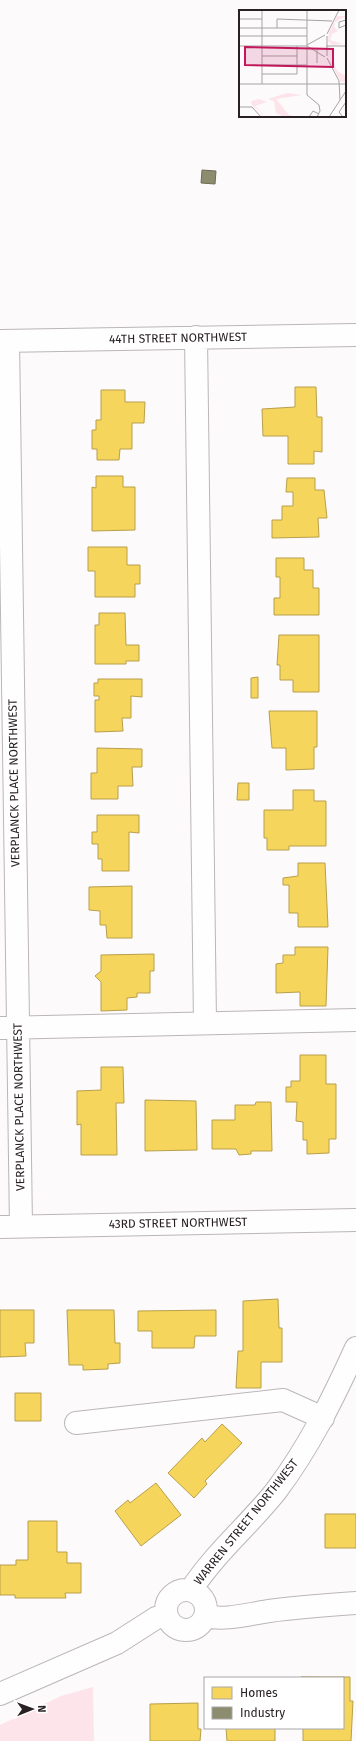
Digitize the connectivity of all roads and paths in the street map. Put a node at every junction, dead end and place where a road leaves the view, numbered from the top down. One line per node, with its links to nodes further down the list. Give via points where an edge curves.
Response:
1 (356, 335): 2 (street, 44TH STREET NORTHWEST)
2 (196, 337): 3 (street, 44TH STREET NORTHWEST); 5 (street)
3 (4, 341): 6 (street, VERPLANCK PLACE NORTHWEST)
4 (356, 1020): 5 (street)
5 (205, 1023): 6 (street)
6 (9, 1028): 8 (street, VERPLANCK PLACE NORTHWEST)
7 (356, 1220): 8 (street, 43RD STREET NORTHWEST)
8 (10, 1226)
9 (356, 1348): 10 (street, WARREN STREET NORTHWEST)
10 (323, 1418): 11 (street, via 283,1400); 12 (street, WARREN STREET NORTHWEST, via 275,1491 208,1565)
11 (76, 1423)
12 (191, 1590): 14 (street, via 184,1589 172,1594 166,1606); 15 (street, via 202,1597)
13 (356, 1603): 15 (street, via 230,1617)
14 (166, 1615): 15 (street, via 172,1624 184,1630 197,1627); 16 (street, via 156,1618 117,1643)
15 (205, 1616)
16 (0, 1694)

